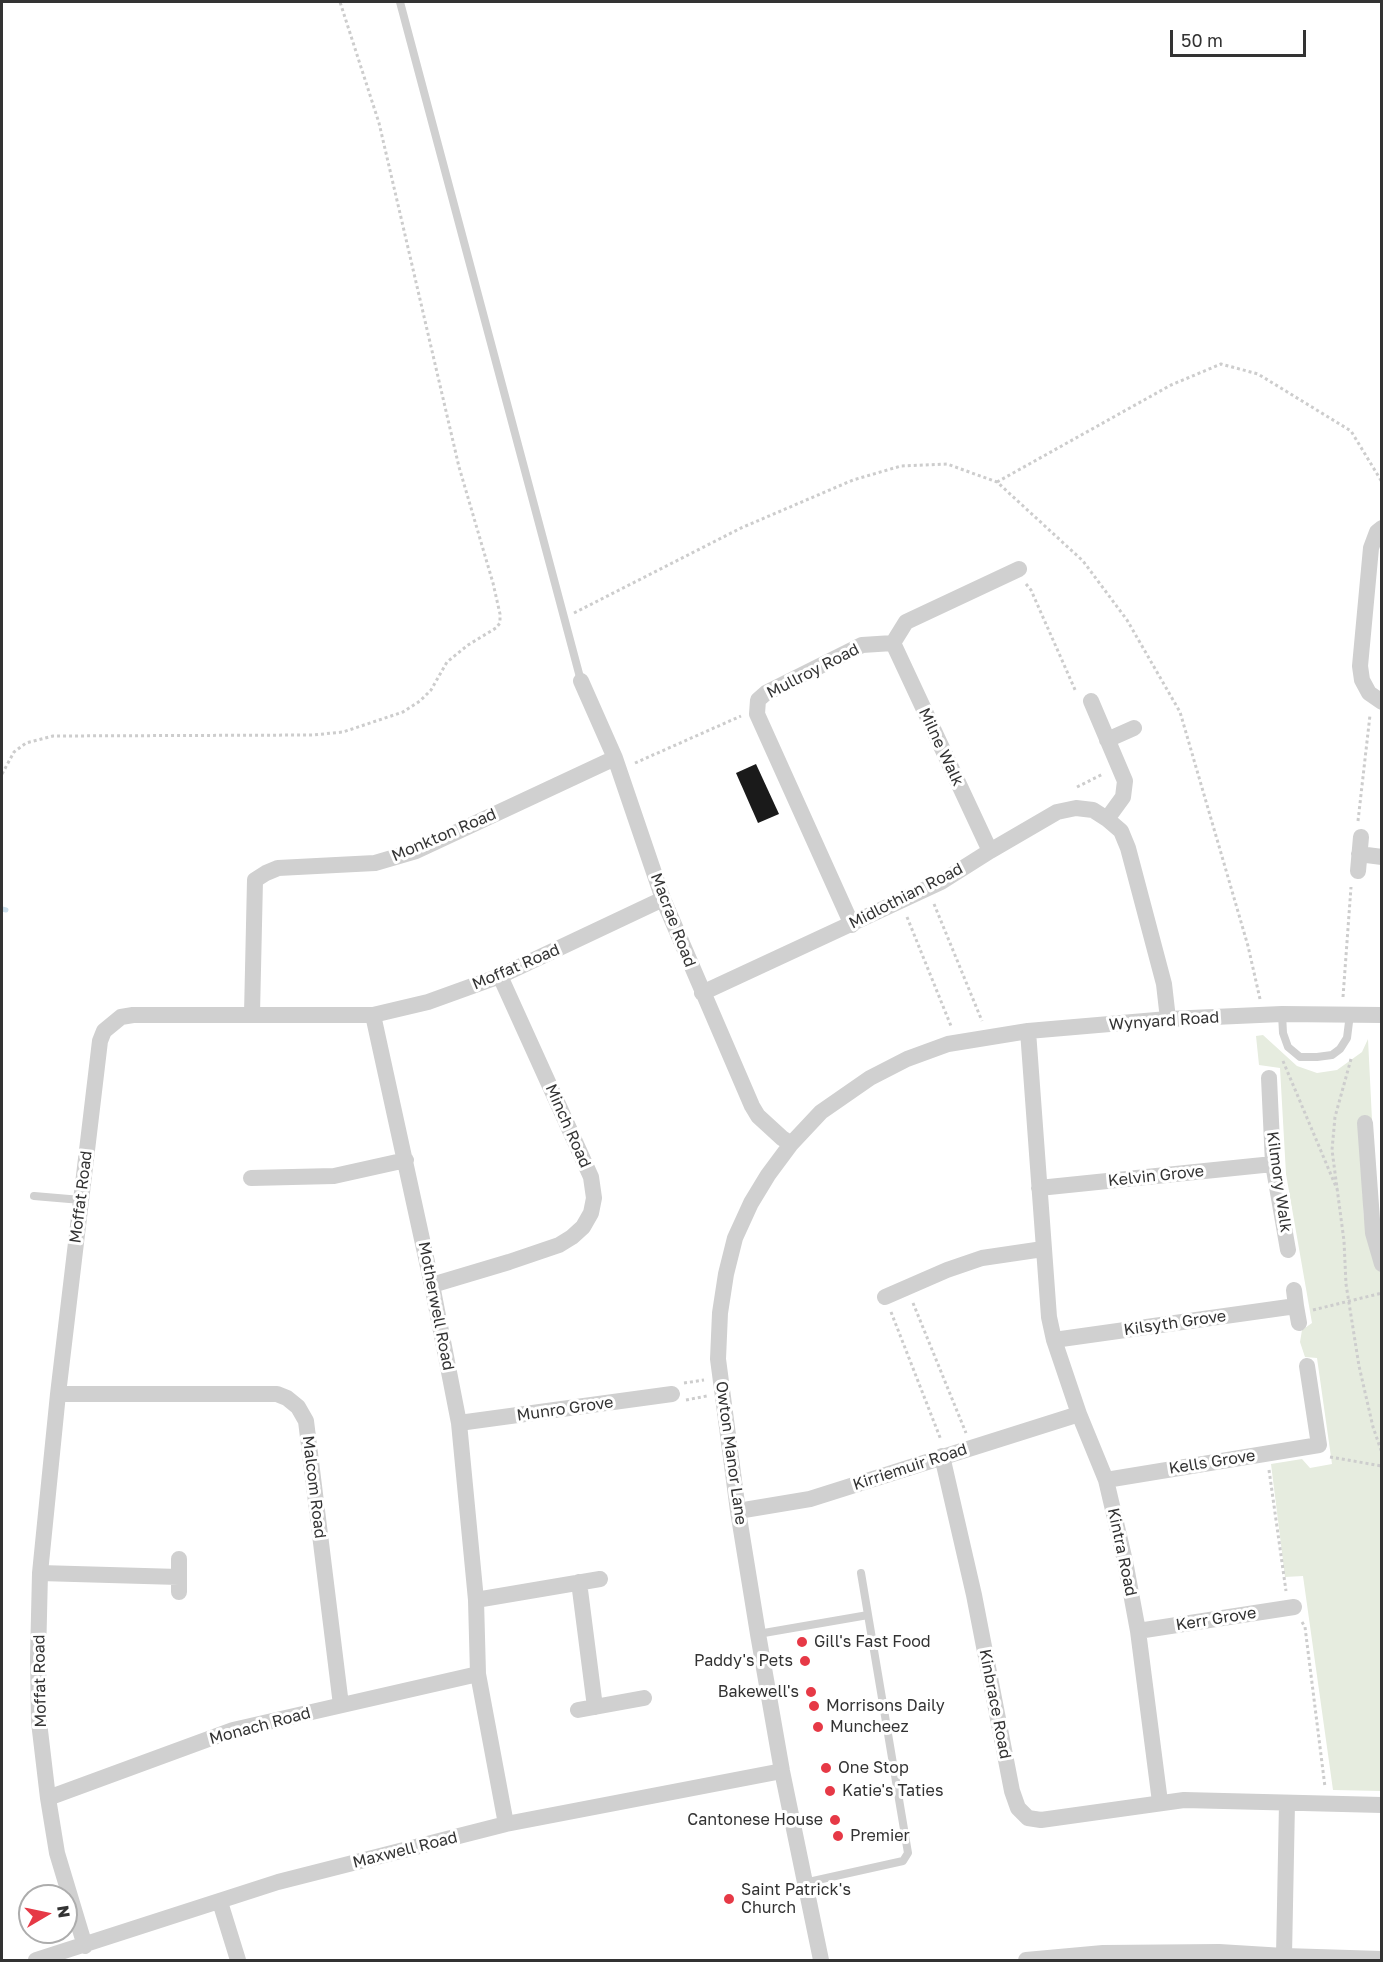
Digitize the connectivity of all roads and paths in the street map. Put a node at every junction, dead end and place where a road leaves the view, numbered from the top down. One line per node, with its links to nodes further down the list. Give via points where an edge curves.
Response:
1 (340, 2): 17 (path, via 380,123 459,467 493,583 500,623 447,662 420,701 343,732 53,736 27,743 14,752)
2 (400, 2): 7 (lane)
3 (997, 482): 4 (path, via 1171,385 1221,364 1258,374 1351,430); 7 (path, via 947,464 901,466 853,480 741,528); 34 (path, via 1083,561 1127,620 1180,712 1248,946)
4 (1382, 482)
5 (1382, 528): 11 (street, via 1371,548 1360,666 1362,680)
6 (1018, 570): 8 (street, via 906,622); 10 (path)
7 (564, 618): 9 (lane)
8 (893, 643): 12 (street, Mullroy Road, via 862,645 766,693 758,700); 21 (street, Milne Walk)
9 (581, 681): 15 (street, Macrae Road)
10 (1084, 698): 14 (street)
11 (1378, 705): 20 (path, via 1369,715)
12 (757, 714): 15 (path, via 738,716); 27 (street, Mullroy Road)
13 (1134, 728): 14 (street)
14 (1107, 740): 19 (street, via 1125,781 1124,797)
15 (617, 764): 25 (street, Macrae Road); 30 (street, Monkton Road, via 416,850 375,863 279,868 255,880)
16 (1110, 770): 18 (path)
17 (2, 774)
18 (1077, 787)
19 (1107, 819): 21 (street, Midlothian Road, via 1081,808 1057,812); 36 (street, Midlothian Road, via 1121,831 1128,848 1164,984)
20 (1359, 832): 23 (street)
21 (990, 851): 24 (street, Midlothian Road)
22 (1382, 857): 23 (street)
23 (1359, 863): 32 (path, via 1353,871)
24 (928, 888): 26 (street, Midlothian Road); 37 (path)
25 (663, 899): 28 (street, Moffat Road); 29 (street, Macrae Road)
26 (901, 902): 27 (street, Midlothian Road); 38 (path)
27 (852, 925): 29 (street, Midlothian Road)
28 (500, 976): 33 (street, Moffat Road, via 428,1002); 56 (street, Minch Road, via 591,1177 591,1213 582,1227 559,1245)
29 (702, 993): 45 (street, Macrae Road, via 752,1106)
30 (252, 1014): 33 (street, Moffat Road); 52 (street, Moffat Road, via 133,1015 121,1017 104,1031)
31 (1282, 1014): 32 (street, Wynyard Road); 32 (lane, via 1288,1047 1300,1057 1332,1055 1340,1048 1347,1038); 34 (street, Wynyard Road)
32 (1346, 1014): 35 (street, Wynyard Road)
33 (373, 1015): 46 (street, Motherwell Road)
34 (1264, 1015): 36 (street, Wynyard Road)
35 (1382, 1015)
36 (1168, 1019): 39 (street, Wynyard Road)
37 (982, 1021)
38 (951, 1026)
39 (1028, 1031): 40 (street, Wynyard Road); 49 (street, Kintra Road)
40 (948, 1044): 45 (street, Owton Manor Lane, via 870,1078 821,1112)
41 (1351, 1057): 50 (path, via 1335,1117 1332,1150)
42 (1282, 1059): 50 (path)
43 (1269, 1078): 47 (street, Kilmory Walk)
44 (1365, 1123): 55 (street, via 1361,1169)
45 (791, 1144): 64 (street, Owton Manor Lane, via 757,1193 735,1238 720,1313)
46 (406, 1160): 48 (street, via 334,1176); 56 (street, Motherwell Road)
47 (1273, 1164): 49 (street, Kelvin Grove); 54 (street, Kilmory Walk)
48 (251, 1178)
49 (1039, 1188): 53 (street, Kintra Road)
50 (1337, 1190): 60 (path)
51 (34, 1196): 52 (lane)
52 (81, 1200): 65 (street, Moffat Road)
53 (1043, 1249): 57 (street, via 982,1258); 62 (street, Kintra Road)
54 (1288, 1250)
55 (1382, 1264)
56 (432, 1285): 68 (street, Motherwell Road)
57 (906, 1287): 59 (street); 69 (path)
58 (1382, 1293): 60 (path)
59 (885, 1296): 73 (path)
60 (1349, 1301): 61 (path); 72 (path, via 1359,1366)
61 (1297, 1308): 62 (street, Kilsyth Grove)
62 (1054, 1340): 67 (street, Kintra Road)
63 (1307, 1366): 70 (street)
64 (721, 1385): 66 (path, via 671,1386); 66 (path, via 674,1402); 76 (street, Owton Manor Lane)
65 (58, 1394): 78 (street, Moffat Road); 89 (street, Malcom Road, via 277,1394 298,1407 306,1421)
66 (672, 1394): 68 (street, Munro Grove)
67 (1079, 1414): 69 (street, Kirriemuir Road); 75 (street, Kintra Road)
68 (459, 1424): 82 (street, Motherwell Road)
69 (972, 1447): 73 (street, Kirriemuir Road)
70 (1320, 1450): 71 (street, Kells Grove); 74 (path)
71 (1266, 1453): 75 (street, Kells Grove); 83 (path)
72 (1382, 1453)
73 (944, 1456): 76 (street, Kirriemuir Road, via 810,1499); 94 (street, Kinbrace Road, via 1018,1808 1028,1818 1041,1820)
74 (1382, 1466)
75 (1106, 1480): 85 (street, Kintra Road)
76 (738, 1511): 86 (street, Owton Manor Lane)
77 (179, 1559): 78 (street, via 179,1585)
78 (40, 1574): 93 (street, Moffat Road, via 39,1722)
79 (861, 1574): 84 (lane)
80 (600, 1579): 81 (street)
81 (579, 1582): 82 (street); 90 (street)
82 (476, 1600): 87 (street, Motherwell Road)
83 (1291, 1607): 85 (street, Kerr Grove); 96 (path, via 1305,1627)
84 (868, 1615): 86 (lane); 99 (lane, via 908,1853 903,1861)
85 (1138, 1631): 94 (street, Kintra Road)
86 (758, 1634): 92 (street, Owton Manor Lane)
87 (478, 1674): 89 (street, Monach Road); 98 (street, Motherwell Road)
88 (644, 1698): 90 (street)
89 (341, 1705): 93 (street, Monach Road, via 233,1730)
90 (595, 1707): 91 (street)
91 (578, 1710)
92 (782, 1770): 98 (street, Maxwell Road); 99 (street, Owton Manor Lane)
93 (48, 1798): 101 (street, Moffat Road, via 57,1853)
94 (1160, 1802): 95 (street)
95 (1287, 1803): 96 (street); 103 (street)
96 (1327, 1804): 97 (street)
97 (1382, 1805)
98 (506, 1824): 100 (street, Maxwell Road, via 278,1882)
99 (804, 1883): 107 (street, Owton Manor Lane)
100 (220, 1902): 101 (street, Maxwell Road); 106 (street)
101 (85, 1946): 105 (street, Maxwell Road)
102 (1172, 1956): 103 (street, via 1219,1952); 108 (street, via 1103,1953)
103 (1284, 1956): 104 (street)
104 (1382, 1959)
105 (36, 1960)
106 (238, 1960)
107 (821, 1960)
108 (1026, 1960)

